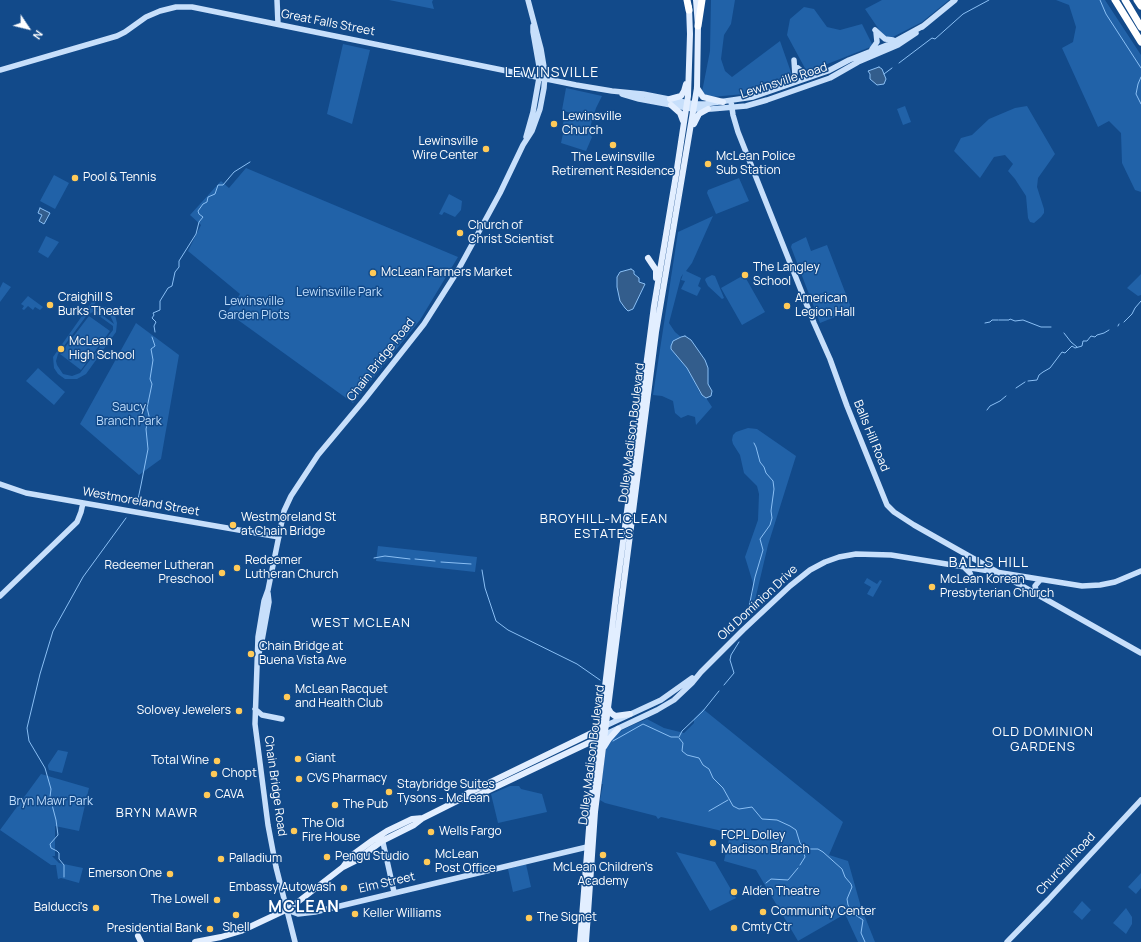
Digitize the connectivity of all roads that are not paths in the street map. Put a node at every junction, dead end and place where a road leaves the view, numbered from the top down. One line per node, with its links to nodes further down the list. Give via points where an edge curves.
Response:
1 (277, 0): 12 (main road)
2 (528, 0): 24 (main road, Chain Bridge Road)
3 (688, 0): 11 (highway)
4 (696, 0): 13 (main road, Dolley Madison Boulevard)
5 (702, 0): 13 (highway)
6 (955, 0): 14 (main road, Lewinsville Road)
7 (1115, 0): 17 (highway)
8 (1125, 0): 15 (highway)
9 (1137, 0): 10 (highway)
10 (1141, 6)
11 (689, 10): 21 (main road, Dolley Madison Boulevard)
12 (278, 24): 22 (main road, Great Falls Street, via 200,8 176,8 154,14 117,36); 24 (main road, Great Falls Street)
13 (698, 26): 26 (main road, Dolley Madison Boulevard)
14 (923, 26): 16 (main road, Lewinsville Road); 32 (main road, Lewinsville Road, via 898,45 858,62 830,78 754,104)
15 (1141, 27)
16 (899, 39): 18 (main road, Lewinsville Road); 18 (main road, via 886,40 876,30 877,44)
17 (1141, 42)
18 (867, 53): 23 (main road, Lewinsville Road)
19 (794, 60): 25 (main road, via 795,75)
20 (798, 68): 23 (main road)
21 (690, 69): 28 (main road, via 682,94); 30 (main road, Dolley Madison Boulevard)
22 (0, 70)
23 (814, 76): 25 (main road, Lewinsville Road)
24 (542, 79): 28 (main road, Great Falls Street, via 612,91 639,99); 40 (main road, Chain Bridge Road, via 542,96 535,124 457,272 424,324 324,448 292,493 285,509)
25 (788, 84): 27 (main road, Lewinsville Road, via 753,97)
26 (696, 88): 29 (main road, via 703,97); 31 (main road, Dolley Madison Boulevard)
27 (731, 101): 29 (main road, Lewinsville Road); 32 (main road, Balls Hill Road)
28 (671, 102): 30 (main road, Great Falls Street); 34 (main road, via 679,112)
29 (722, 102): 31 (main road, Lewinsville Road)
30 (686, 105): 31 (main road, Lewinsville Road); 34 (main road, Dolley Madison Boulevard)
31 (694, 106): 33 (main road, Lewinsville Road); 35 (main road, Dolley Madison Boulevard)
32 (732, 108): 33 (main road, Lewinsville Road); 41 (main road, Balls Hill Road, via 743,146 885,502 898,515)
33 (708, 109): 35 (main road, via 697,116)
34 (683, 124): 36 (main road, Dolley Madison Boulevard)
35 (689, 135): 51 (main road, Dolley Madison Boulevard, via 657,325)
36 (666, 232): 37 (main road, Dolley Madison Boulevard); 37 (main road, via 659,256 654,260 648,258 656,273)
37 (655, 299): 55 (main road, Dolley Madison Boulevard)
38 (0, 484): 39 (main road, Westmoreland Street, via 23,493)
39 (84, 504): 40 (main road, Westmoreland Street); 48 (main road, via 77,522)
40 (279, 537): 52 (main road, Chain Bridge Road, via 257,645)
41 (976, 559): 42 (main road, via 973,567); 44 (main road, Balls Hill Road)
42 (966, 568): 44 (main road, Old Dominion Drive); 45 (main road); 50 (main road, Old Dominion Drive, via 880,554 856,554 833,559 807,572 790,586)
43 (1141, 571): 46 (main road, Old Dominion Drive, via 1125,579 1100,585 1082,586)
44 (1000, 574): 46 (main road, Old Dominion Drive); 47 (main road, Balls Hill Road)
45 (972, 578)
46 (1040, 580): 47 (main road, via 1034,586)
47 (1037, 595): 49 (main road, Balls Hill Road)
48 (0, 596)
49 (1141, 654)
50 (701, 672): 53 (main road, Old Dominion Drive, via 665,697); 56 (main road, Old Dominion Drive, via 670,702)
51 (608, 708): 53 (main road, via 615,716); 55 (main road, Dolley Madison Boulevard)
52 (255, 709): 54 (main road, via 262,715); 66 (main road, Chain Bridge Road, via 255,728 268,825)
53 (630, 714): 55 (main road, Old Dominion Drive)
54 (282, 719)
55 (602, 728): 57 (main road, Dolley Madison Boulevard); 60 (main road, Old Dominion Drive, via 466,794)
56 (618, 729): 57 (main road, Old Dominion Drive); 59 (main road)
57 (601, 737): 58 (main road, Old Dominion Drive); 59 (main road, Dolley Madison Boulevard)
58 (588, 743): 59 (main road); 60 (main road, Old Dominion Drive, via 468,800)
59 (599, 751): 62 (main road, Dolley Madison Boulevard); 62 (main road, Dolley Madison Boulevard, via 592,789)
60 (459, 800): 63 (main road, Old Dominion Drive, via 414,825)
61 (1141, 800): 73 (main road, Churchill Road)
62 (593, 803): 64 (main road, Dolley Madison Boulevard); 72 (main road, Dolley Madison Boulevard, via 595,812)
63 (382, 838): 65 (main road); 66 (main road, Old Dominion Drive, via 355,861 342,867)
64 (587, 847): 65 (main road, Elm Street); 71 (main road, Dolley Madison Boulevard)
65 (394, 892): 66 (main road, Elm Street, via 306,913 298,914)
66 (287, 910): 69 (main road, Old Dominion Drive, via 241,931); 70 (main road, Chain Bridge Road)
67 (138, 936): 68 (main road)
68 (141, 942)
69 (195, 942)
70 (295, 942)
71 (580, 942)
72 (586, 942)
73 (1007, 942)

